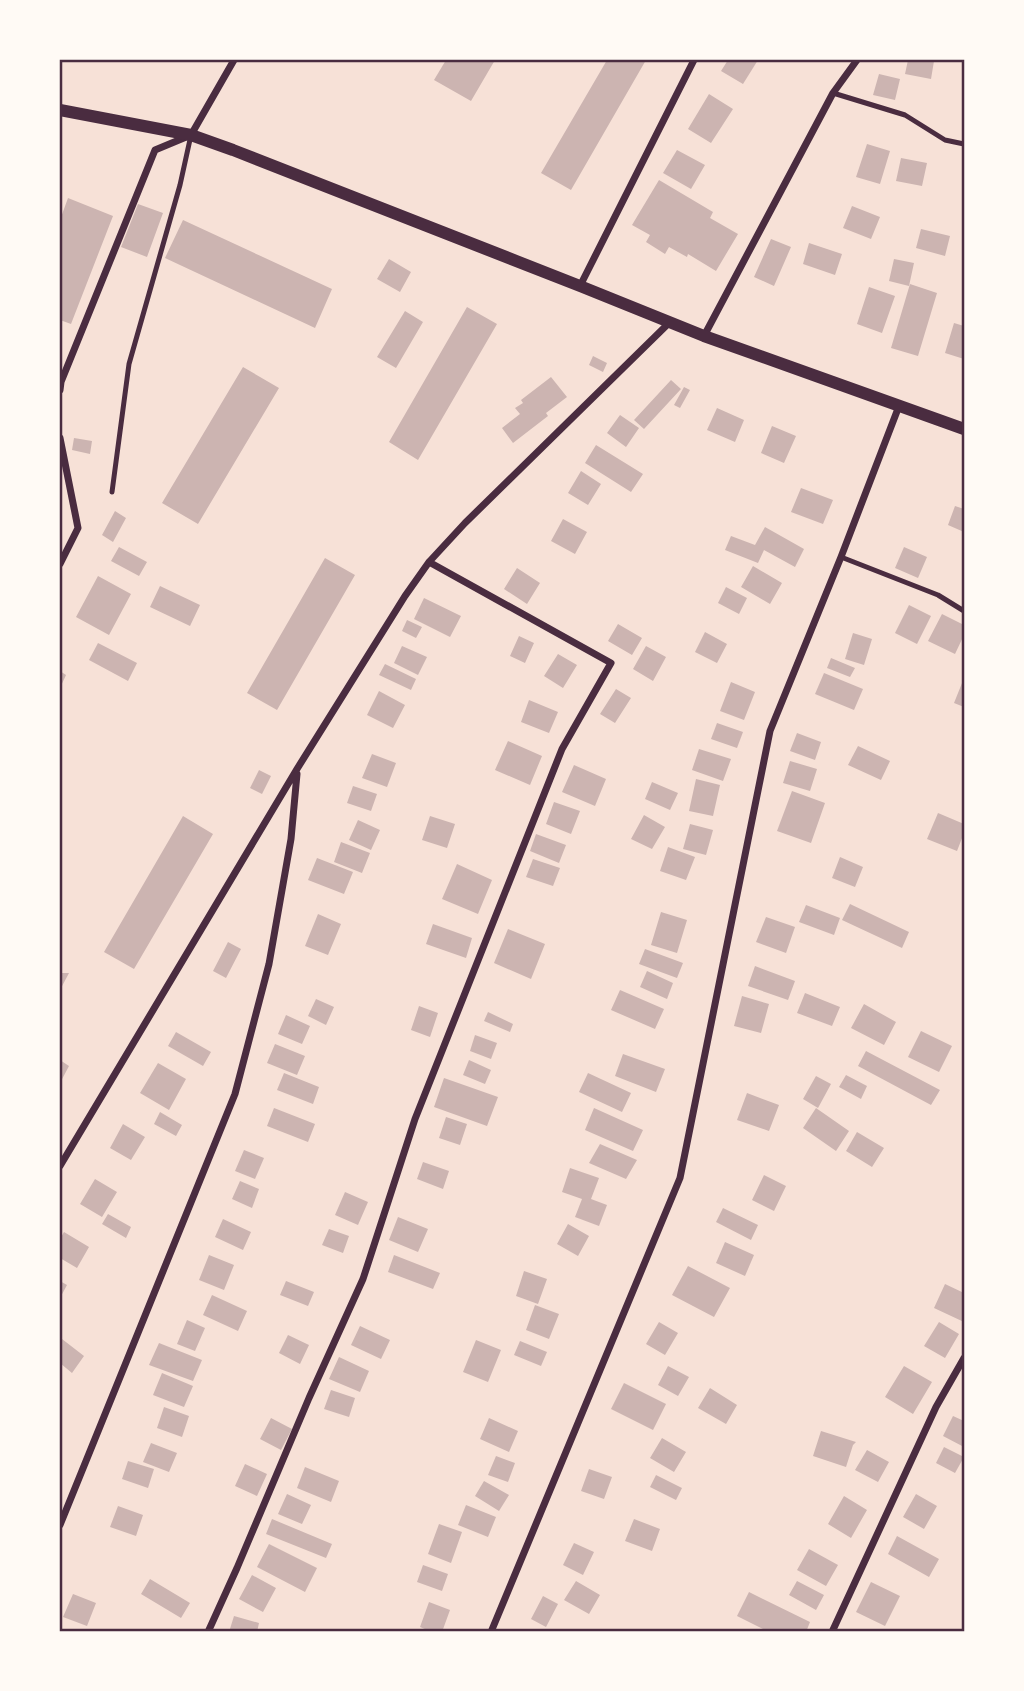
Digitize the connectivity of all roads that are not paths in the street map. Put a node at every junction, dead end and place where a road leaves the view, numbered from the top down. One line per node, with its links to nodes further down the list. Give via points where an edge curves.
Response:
1 (234, 60): 6 (street)
2 (694, 60): 8 (street)
3 (857, 60): 4 (street)
4 (833, 93): 7 (lane, via 905,115 945,140); 10 (street)
5 (60, 112): 6 (street)
6 (191, 135): 8 (street); 11 (street, via 155,150); 15 (lane, via 130,364)
7 (964, 144)
8 (580, 286): 9 (street)
9 (670, 322): 10 (street); 17 (street)
10 (704, 337): 12 (street)
11 (60, 390)
12 (899, 406): 13 (street); 16 (street)
13 (964, 429)
14 (60, 438): 18 (street, via 78,528)
15 (112, 492)
16 (841, 557): 19 (lane, via 938,594); 25 (street, via 770,731 680,1178)
17 (429, 562): 20 (street); 24 (street, via 611,663 562,749 415,1119 363,1279)
18 (60, 564)
19 (964, 611)
20 (297, 769): 21 (street); 23 (street, via 291,839 269,964 235,1094)
21 (60, 1166)
22 (964, 1358): 26 (street, via 930,1418)
23 (60, 1525)
24 (208, 1632)
25 (491, 1632)
26 (832, 1632)

